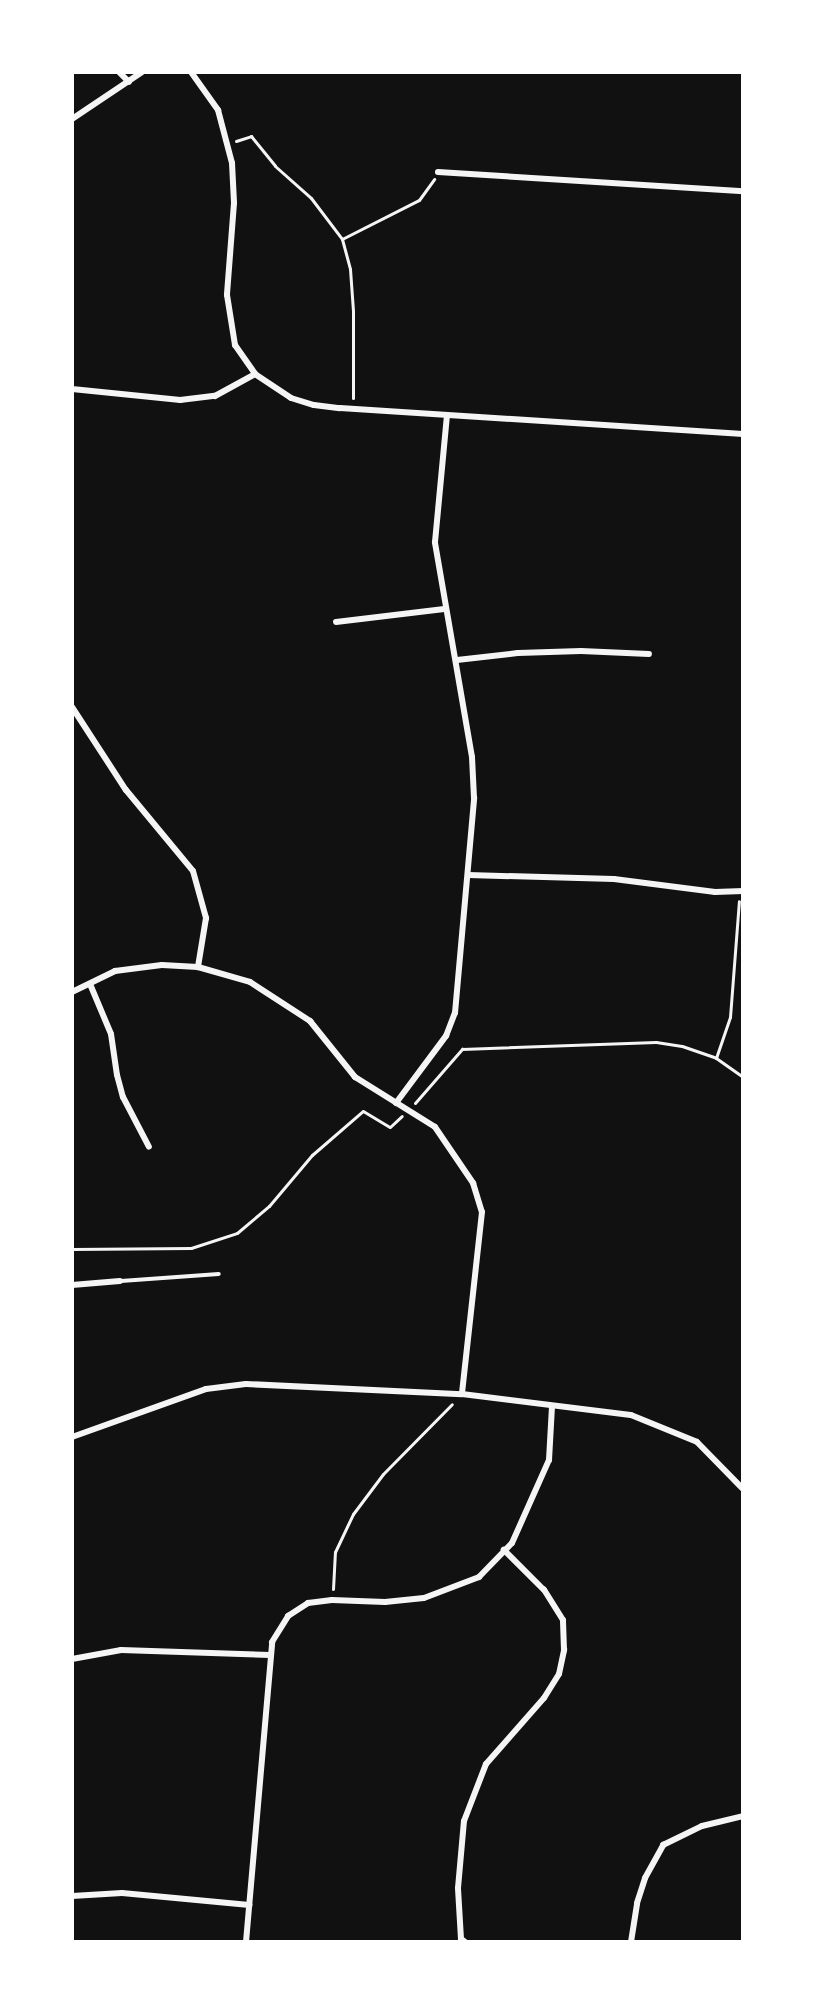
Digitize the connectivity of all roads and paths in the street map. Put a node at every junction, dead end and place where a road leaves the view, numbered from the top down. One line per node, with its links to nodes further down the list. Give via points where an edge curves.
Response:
1 (119, 72): 4 (street)
2 (142, 72): 4 (street)
3 (191, 72): 6 (street, via 218,111)
4 (129, 82): 5 (street)
5 (72, 119)
6 (227, 144): 9 (path, via 251,136 275,166 311,198); 10 (street, via 234,203 227,296 235,345)
7 (438, 172): 8 (street); 9 (path, via 419,200)
8 (743, 191)
9 (342, 239): 12 (path, via 350,270 353,311)
10 (255, 374): 11 (street, via 215,396 180,400); 12 (street, via 291,398)
11 (72, 388)
12 (353, 409): 13 (street)
13 (447, 416): 14 (street); 15 (street, via 435,542)
14 (743, 434)
15 (444, 609): 16 (street); 18 (street)
16 (336, 622)
17 (649, 654): 18 (street, via 581,651)
18 (457, 660): 20 (street, via 472,757 474,798)
19 (72, 708): 22 (street, via 126,790 193,871 206,918)
20 (468, 875): 21 (street, via 614,879 715,892); 27 (street, via 455,1013 446,1036)
21 (743, 891): 25 (path, via 738,905 730,1017)
22 (198, 968): 23 (street, via 162,965 115,971); 27 (street, via 250,982 310,1021 355,1077)
23 (90, 984): 24 (street); 29 (street, via 111,1034 123,1097)
24 (72, 993)
25 (716, 1058): 26 (path); 28 (path, via 656,1042 462,1049)
26 (743, 1077)
27 (396, 1102): 28 (street)
28 (409, 1110): 30 (path, via 390,1127 363,1111 312,1155 269,1206 237,1233 191,1248); 34 (street, via 435,1127 473,1183 482,1212)
29 (149, 1147)
30 (72, 1249)
31 (219, 1274): 32 (lane)
32 (120, 1281): 33 (street)
33 (72, 1285)
34 (462, 1394): 35 (street); 36 (street, via 246,1384 206,1389); 39 (path, via 383,1474 353,1514 335,1552)
35 (552, 1406): 37 (street, via 632,1415 697,1443); 38 (street, via 549,1460 512,1543)
36 (72, 1437)
37 (742, 1485)
38 (504, 1550): 39 (street, via 479,1577 424,1598 385,1602); 46 (street, via 544,1590 562,1620 564,1650 559,1674 544,1698 486,1764 464,1821 458,1888 461,1939)
39 (332, 1600): 40 (street, via 308,1603 288,1616 272,1642)
40 (270, 1655): 41 (street, via 121,1650); 44 (street)
41 (72, 1659)
42 (743, 1816): 47 (street, via 702,1826 663,1845 645,1878)
43 (72, 1896): 44 (street, via 122,1893)
44 (249, 1905): 45 (street)
45 (246, 1942)
46 (465, 1942)
47 (631, 1942)

